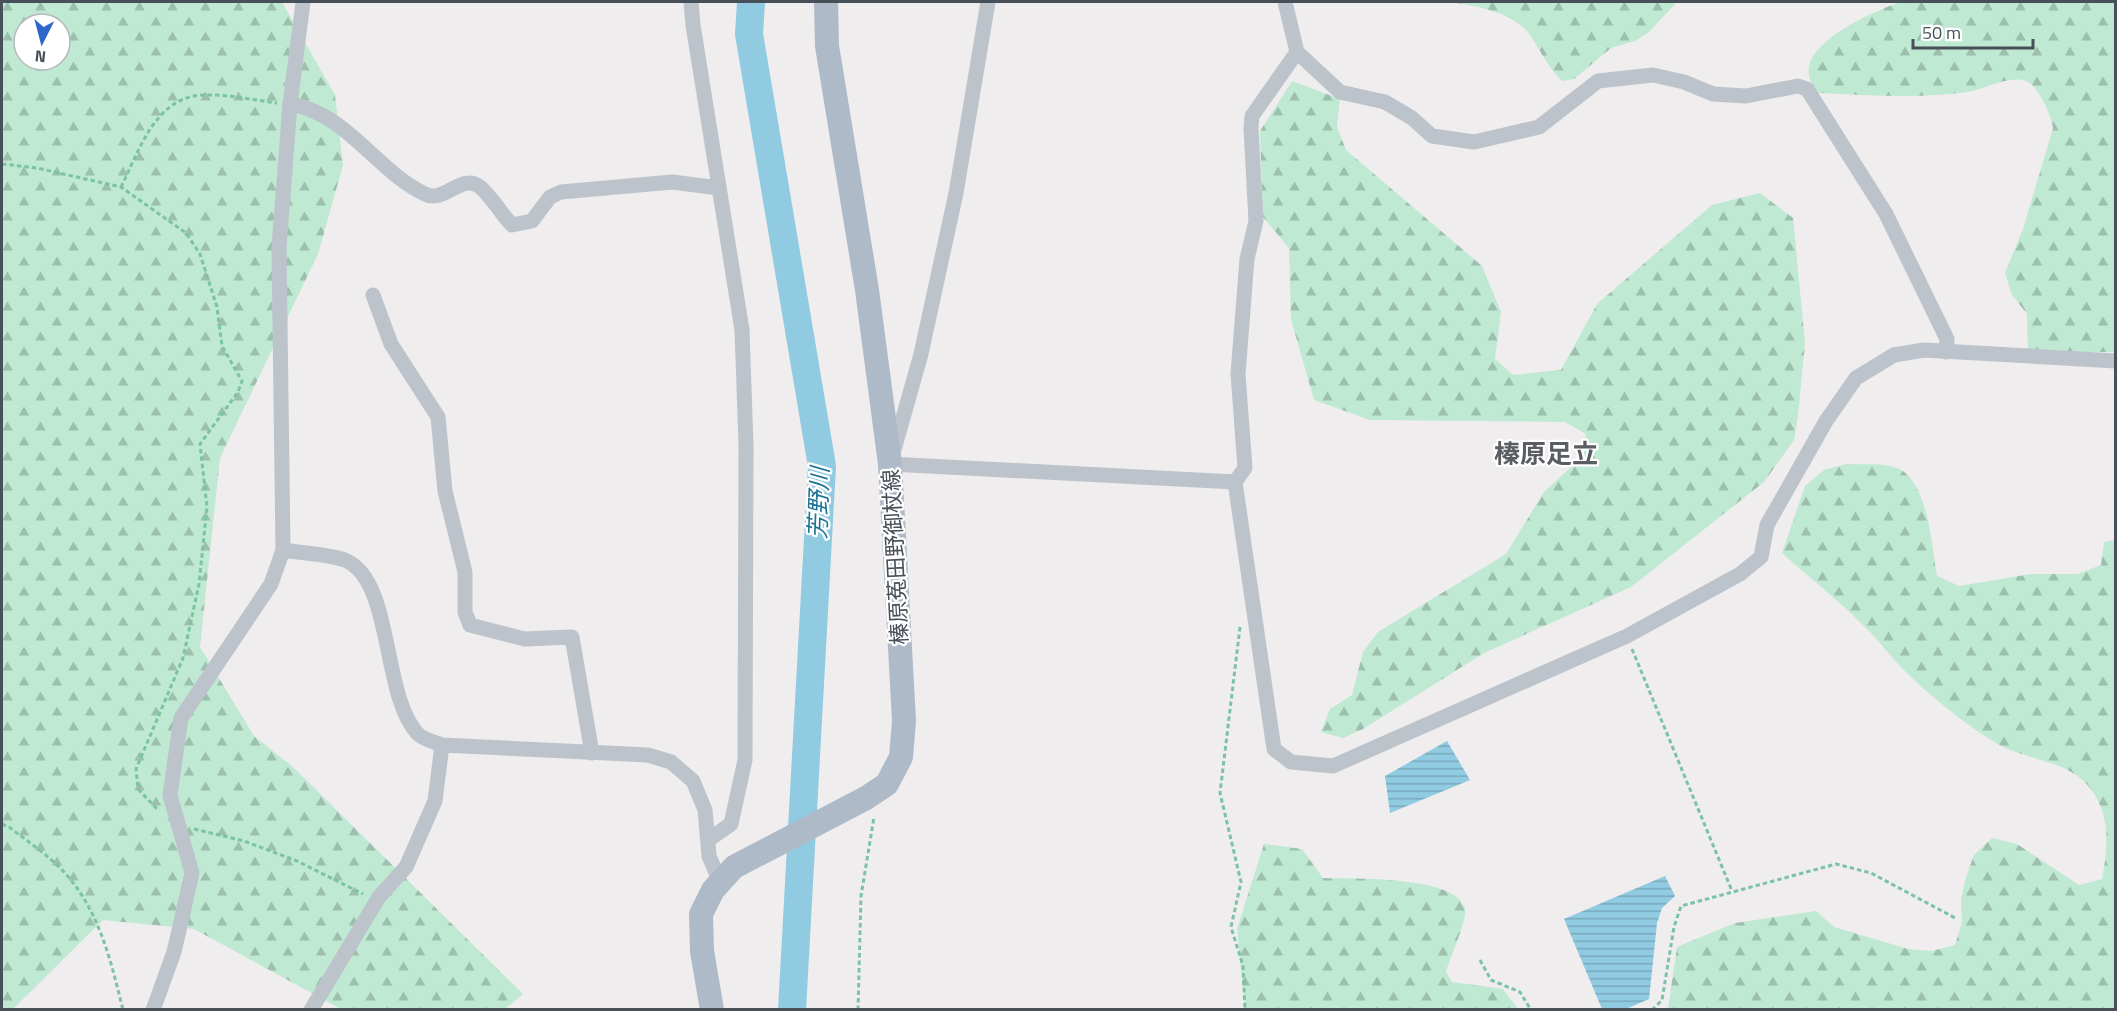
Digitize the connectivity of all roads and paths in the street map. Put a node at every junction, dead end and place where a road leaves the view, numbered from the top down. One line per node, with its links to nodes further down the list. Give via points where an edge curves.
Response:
1 (303, 2): 7 (street)
2 (691, 2): 10 (street)
3 (826, 2): 14 (main road, 榛原菟田野御杖線, via 827,46 867,290)
4 (988, 2): 14 (street, via 954,205 921,354)
5 (1286, 2): 6 (street)
6 (1297, 52): 12 (street, via 1340,92 1385,102 1432,136 1474,142 1539,127 1598,81 1653,75 1713,94 1746,96 1798,86 1807,89 1886,214 1947,339); 15 (street, via 1252,116 1256,220 1247,260 1238,374 1245,468)
7 (290, 104): 9 (path, via 204,95 183,98 152,126); 10 (street, via 302,106 352,134 396,176 427,196 442,195 460,185 472,183 480,187 512,225 532,221 550,197 561,192 672,182); 16 (street, via 279,247)
8 (2, 164): 9 (path)
9 (121, 187): 23 (path, via 186,233 200,254 217,307 222,346 242,381 200,444 207,507 199,584 183,658 136,769 138,789 165,818)
10 (719, 188): 24 (street, via 742,330 746,444 745,760 731,824)
11 (373, 295): 20 (street, via 391,344 438,417 445,490 465,572 465,612 470,625 525,639 572,637)
12 (1946, 352): 13 (street); 18 (street, via 1924,350 1894,355 1856,378 1767,525 1761,557 1740,574)
13 (2115, 361)
14 (890, 464): 15 (street); 21 (main road, 榛原菟田野御杖線, via 904,721 901,757 887,784)
15 (1235, 482): 18 (street, via 1274,749 1291,762 1333,766)
16 (283, 550): 19 (street, via 347,561 365,576 375,599 401,706 417,735); 23 (street, via 271,584 181,718 170,795)
17 (1240, 622): 35 (path, via 1220,793 1241,882 1232,927 1243,966)
18 (1627, 636): 26 (path)
19 (442, 745): 20 (street); 27 (street, via 435,801 406,867)
20 (592, 753): 24 (street, via 648,755 672,762 693,781 705,810)
21 (871, 795): 25 (main road, 榛原菟田野御杖線); 34 (path, via 870,855 861,896)
22 (2, 824): 30 (path, via 63,871 87,903 108,947)
23 (179, 825): 27 (path, via 244,841 365,895); 31 (street, via 192,873 174,952)
24 (708, 840): 25 (street, via 709,856)
25 (727, 874): 33 (main road, via 712,890 701,914 702,951)
26 (1732, 891): 28 (path, via 1836,864 1871,873); 37 (path, via 1681,906 1662,1000)
27 (380, 897): 32 (street)
28 (1957, 919)
29 (1480, 960): 36 (path, via 1491,980 1520,992)
30 (123, 1010)
31 (153, 1010)
32 (311, 1010)
33 (712, 1010)
34 (858, 1010)
35 (1245, 1010)
36 (1531, 1010)
37 (1652, 1010)

